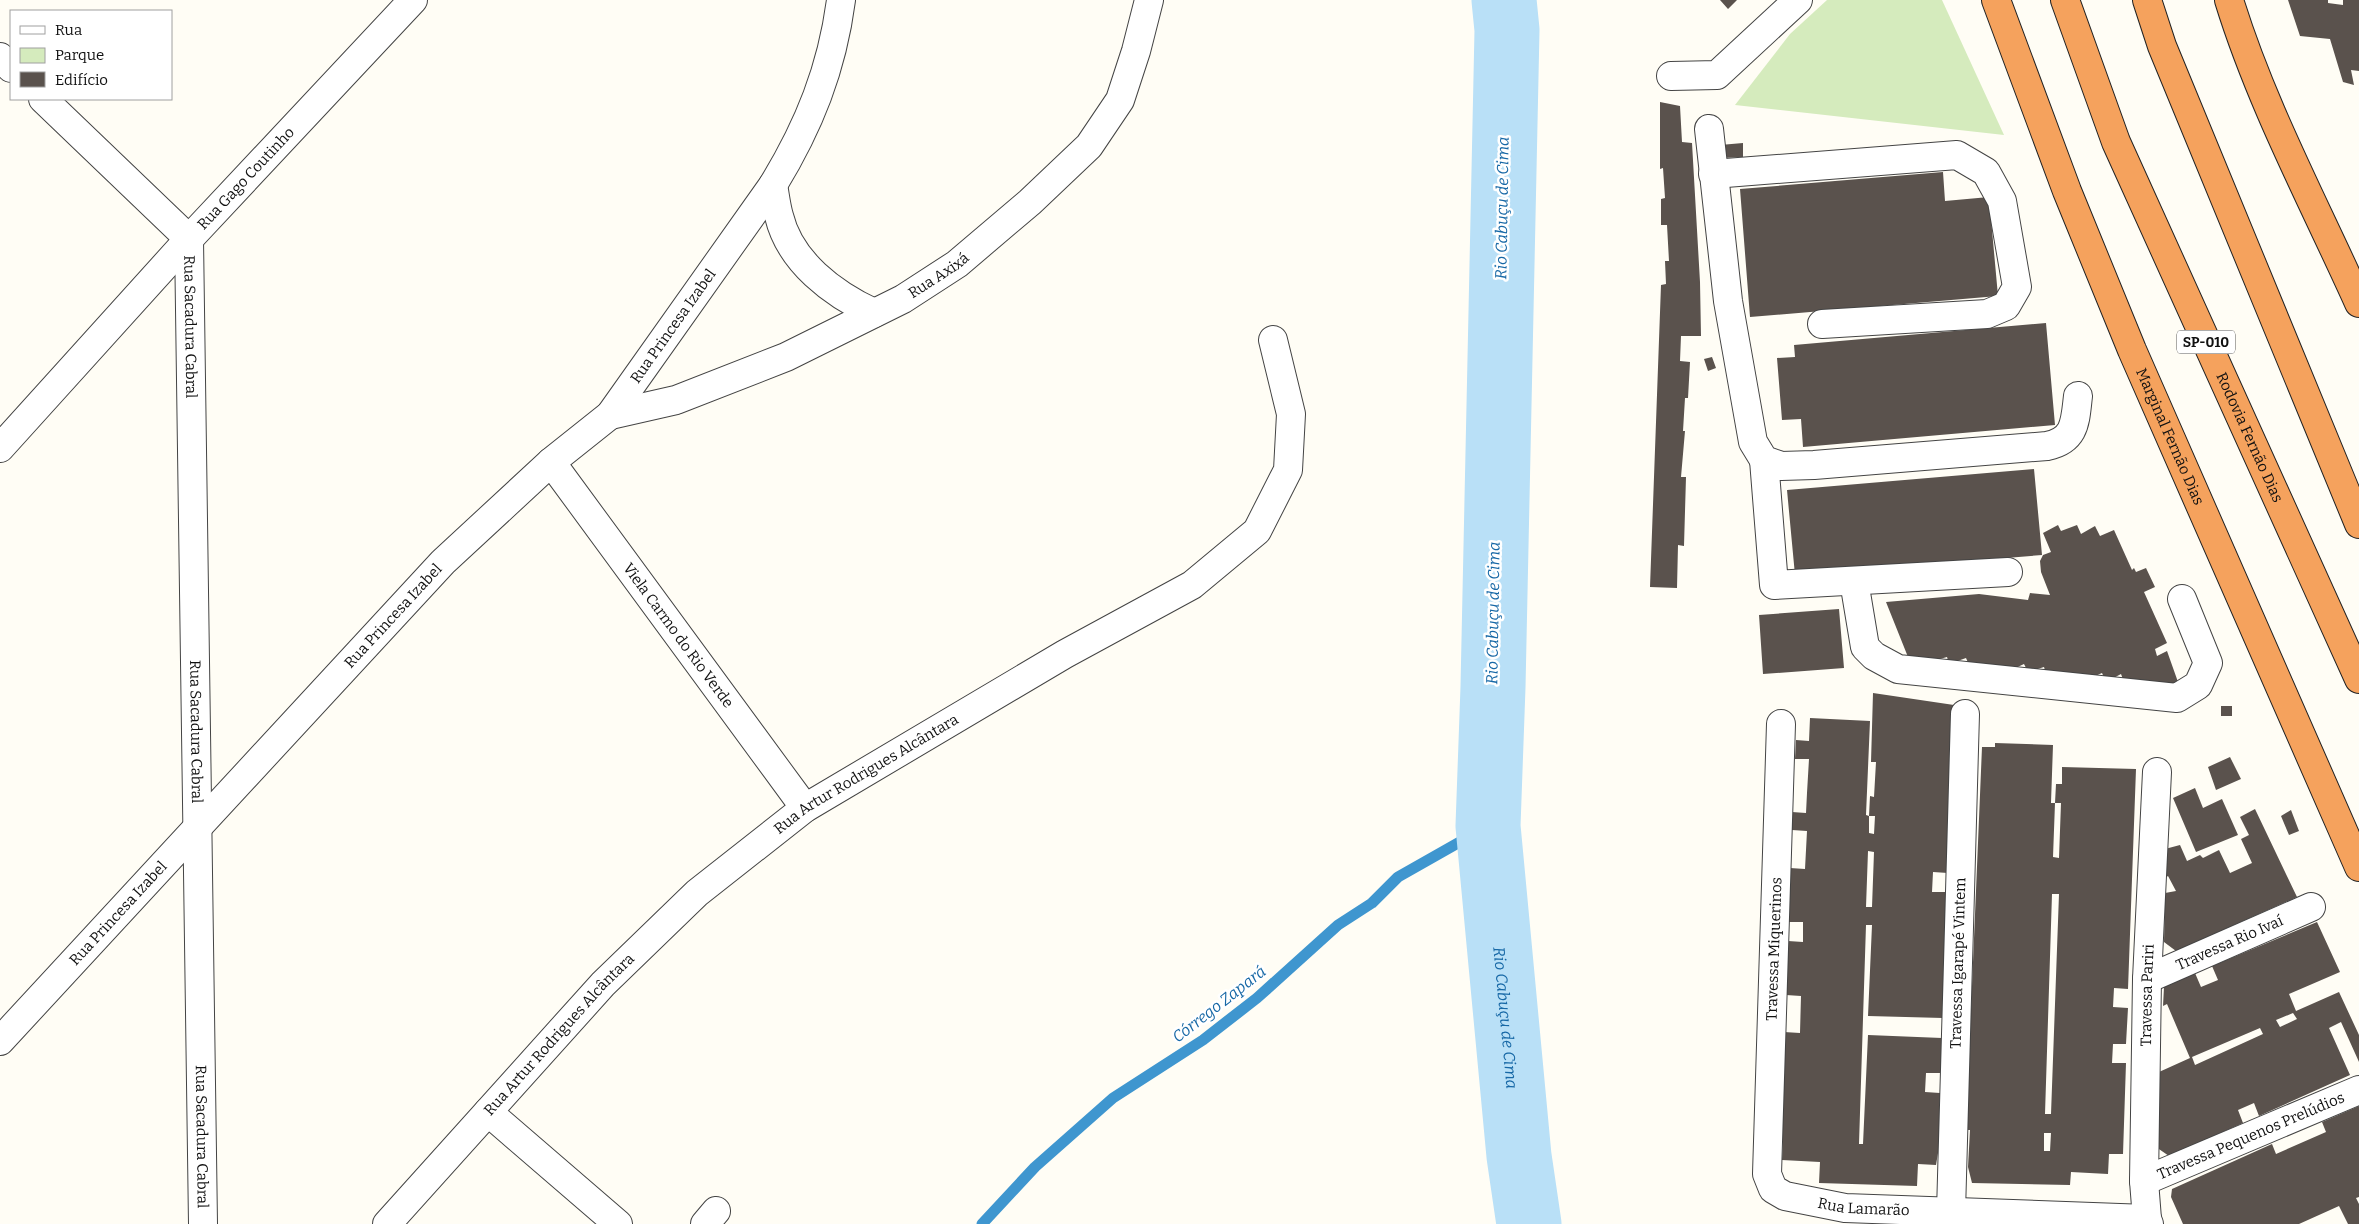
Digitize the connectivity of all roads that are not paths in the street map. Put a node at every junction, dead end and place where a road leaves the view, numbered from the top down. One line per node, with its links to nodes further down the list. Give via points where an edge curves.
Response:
1 (413, 0): 16 (street, Rua Gago Coutinho)
2 (841, 0): 15 (street, Rua Princesa Izabel, via 836,40 821,90 795,149)
3 (1149, 0): 18 (street, Rua Axixá, via 1120,100 1089,146 957,264 904,299)
4 (1798, 0): 11 (street, via 1716,74)
5 (1996, 0): 36 (highway, Marginal Fernão Dias, via 2067,192 2132,350)
6 (2065, 0): 30 (highway, Rodovia Fernão Dias / SP-010, via 2116,142)
7 (2147, 0): 26 (highway, via 2162,46)
8 (2229, 0): 17 (highway, via 2240,36 2276,122)
9 (0, 57): 10 (street)
10 (10, 67)
11 (1671, 76)
12 (44, 100): 16 (street)
13 (1709, 129): 14 (street)
14 (1714, 174): 19 (street, via 1957,156 1986,172 2002,201 2017,287 2006,306 1987,314); 24 (street, via 1728,301 1753,442)
15 (773, 185): 18 (street, via 779,217 791,244 814,275 843,298); 22 (street, Rua Princesa Izabel)
16 (189, 238): 23 (street, Rua Gago Coutinho); 35 (street, Rua Sacadura Cabral)
17 (2359, 303)
18 (874, 313): 22 (street, Rua Axixá, via 786,357 676,400)
19 (1822, 324)
20 (1273, 340): 34 (street, Rua Artur Rodrigues Alcântara, via 1291,414 1288,470 1258,531 1192,585 1065,654)
21 (2078, 396): 24 (street, via 2074,425 2060,444 1814,465 1781,466)
22 (610, 415): 25 (street, Rua Princesa Izabel)
23 (0, 448)
24 (1764, 460): 28 (street, via 1774,585)
25 (551, 462): 34 (street, Viela Carmo do Rio Verde); 35 (street, Rua Princesa Izabel, via 443,562)
26 (2359, 524)
27 (2008, 572): 28 (street)
28 (1854, 581): 29 (street, via 1865,646 1874,656 1898,669 2177,698 2198,685 2208,664)
29 (2182, 599)
30 (2359, 679)
31 (1965, 714): 44 (street, Travessa Igarapé Vintem)
32 (1781, 724): 42 (street, Travessa Miquerinos)
33 (2157, 772): 38 (street, Travessa Pariri)
34 (804, 808): 41 (street, Rua Artur Rodrigues Alcântara, via 697,893 603,984)
35 (198, 827): 39 (street, Rua Princesa Izabel); 48 (street, Rua Sacadura Cabral)
36 (2359, 867)
37 (2311, 906): 38 (street, Travessa Rio Ivaí)
38 (2147, 979): 43 (street, Travessa Pariri)
39 (0, 1041)
40 (2359, 1090): 43 (street, Travessa Pequenos Prelúdios)
41 (488, 1112): 49 (street, Rua Artur Rodrigues Alcântara); 50 (street)
42 (1767, 1174): 45 (street, Rua Lamarão, via 1773,1188 1785,1196)
43 (2144, 1181): 47 (street, Travessa Pariri)
44 (1951, 1212): 45 (street, Rua Lamarão); 46 (street, Rua Lamarão)
45 (1845, 1216)
46 (2029, 1220): 47 (street, Rua Lamarão)
47 (2148, 1222)
48 (203, 1224)
49 (387, 1224)
50 (618, 1224)

